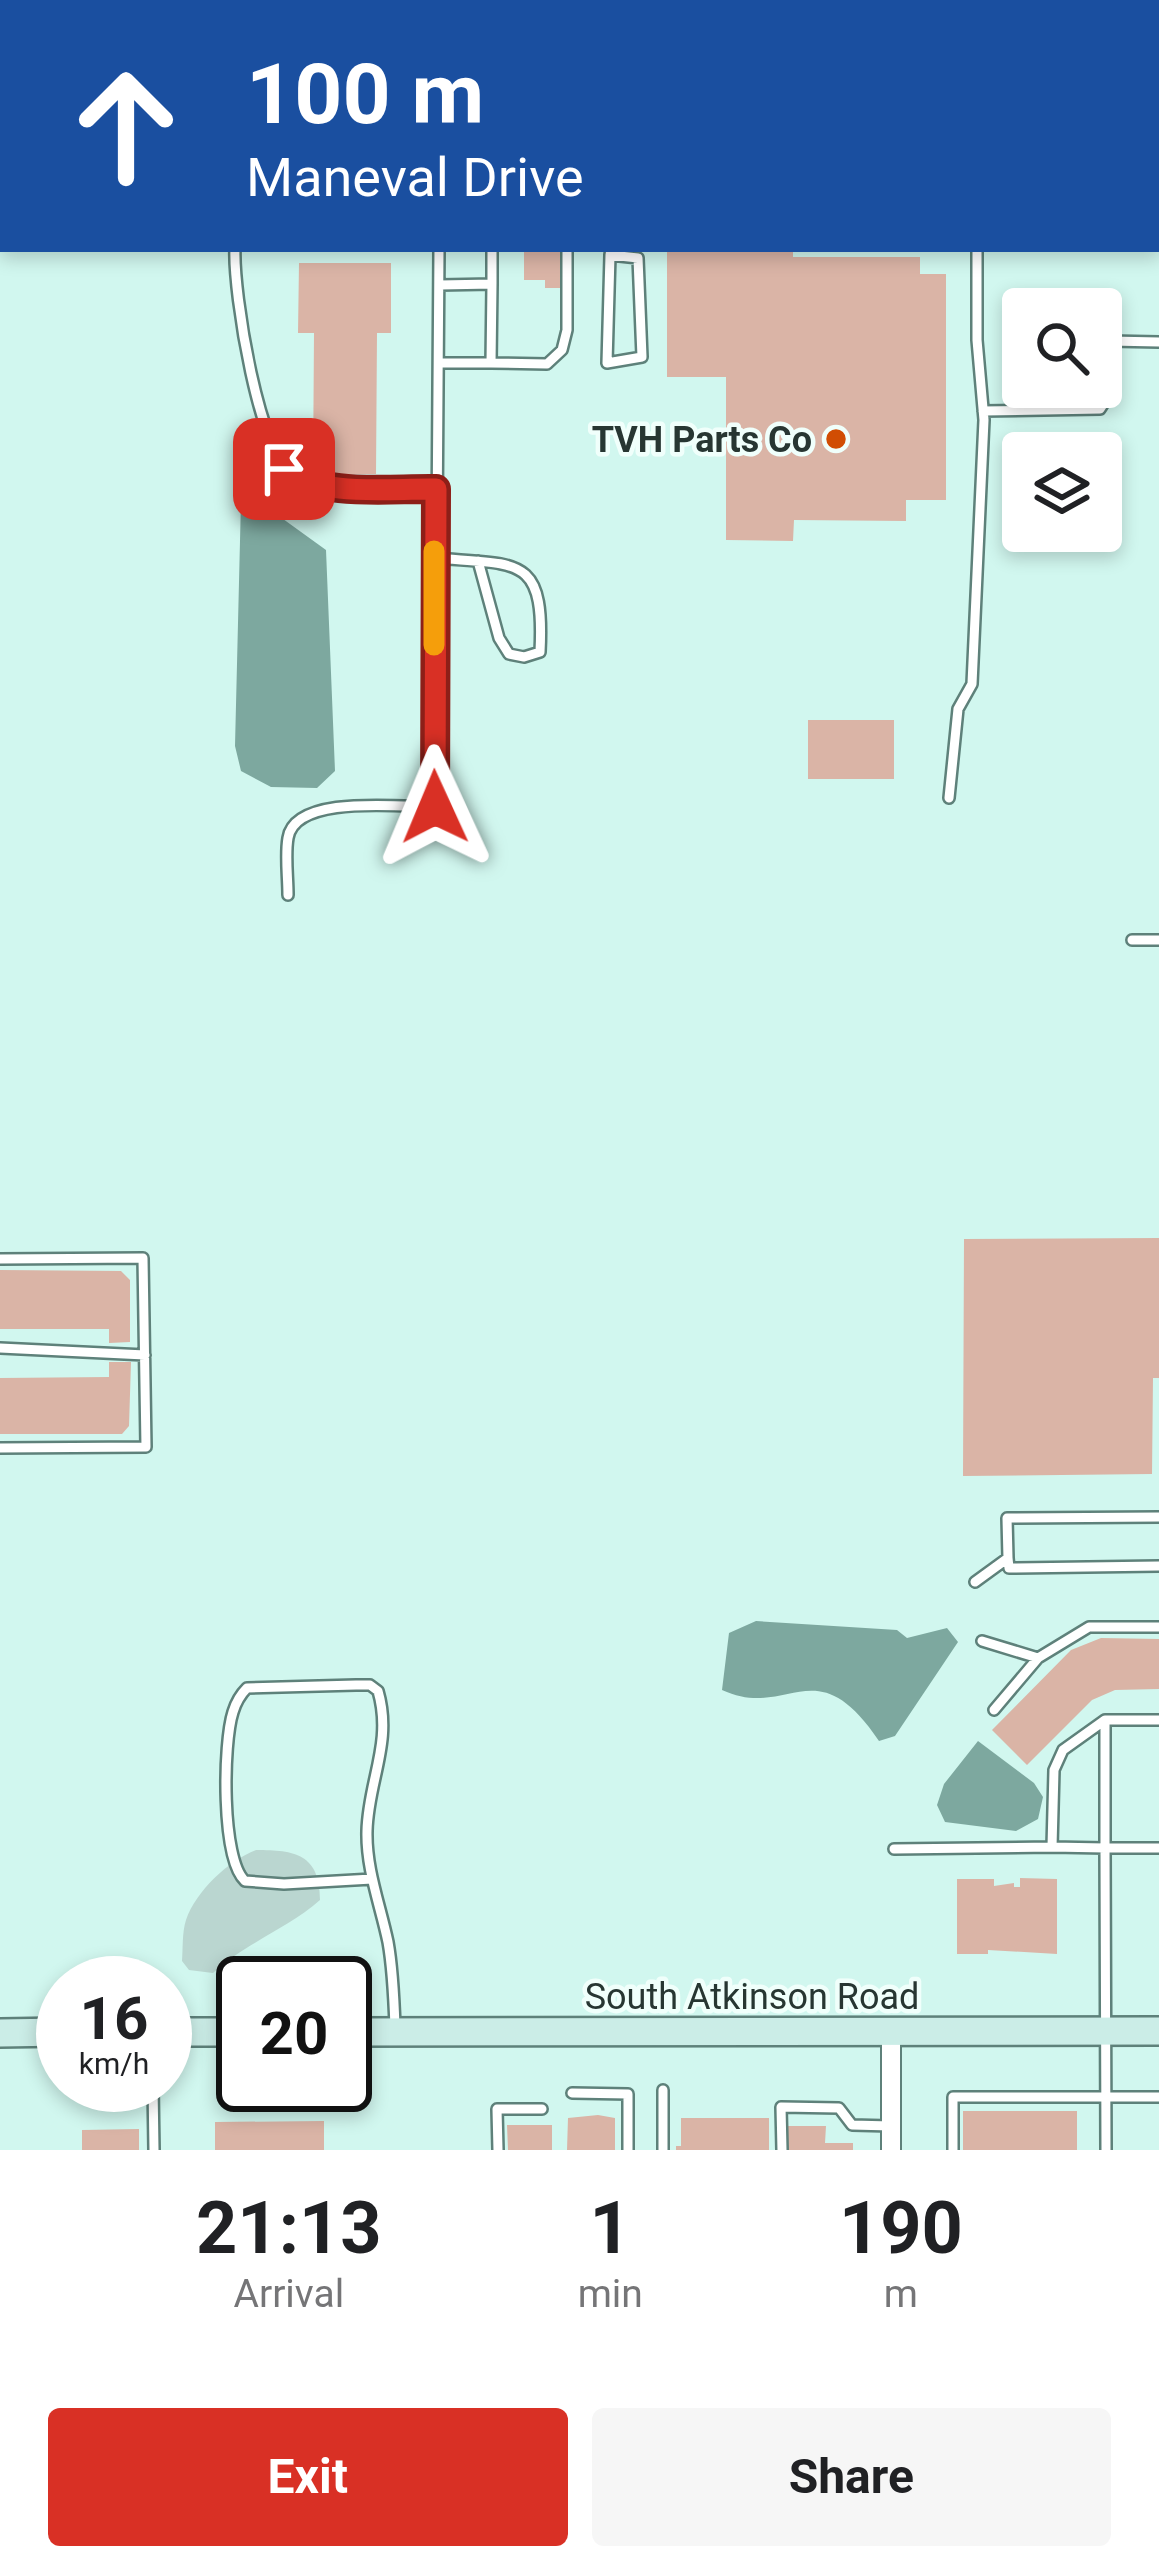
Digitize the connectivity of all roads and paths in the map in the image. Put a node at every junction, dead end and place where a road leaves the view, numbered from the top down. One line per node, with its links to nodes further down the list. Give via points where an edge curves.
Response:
1 (235, 252): 13 (lane, via 237,309 264,430 284,469 299,481 341,487)
2 (439, 252): 8 (lane)
3 (492, 252): 7 (lane)
4 (567, 252): 11 (lane, via 562,350 547,364)
5 (610, 252): 5 (lane, via 606,316 607,363 642,358 638,258)
6 (977, 252): 12 (lane)
7 (492, 284): 8 (lane); 11 (lane)
8 (440, 285): 10 (lane)
9 (1159, 342): 12 (lane, via 1110,341 1109,395 1100,410)
10 (439, 363): 11 (lane); 13 (lane)
11 (491, 363)
12 (983, 411): 16 (lane, via 972,684 958,709)
13 (436, 489): 14 (lane)
14 (434, 558): 15 (lane); 17 (lane, via 435,807 318,808 299,817 288,834)
15 (478, 561): 15 (lane, via 516,565 536,585 540,652 509,654)
16 (949, 798)
17 (289, 895)
18 (1132, 940): 19 (lane)
19 (1159, 940)
20 (0, 1258): 22 (lane, via 143,1258)
21 (0, 1348): 22 (lane)
22 (145, 1355): 23 (lane, via 146,1447)
23 (0, 1448)
24 (1159, 1517): 25 (lane, via 1007,1518)
25 (1008, 1558): 26 (lane, via 1009,1568); 27 (lane)
26 (1159, 1566)
27 (975, 1582)
28 (1159, 1627): 30 (lane, via 1089,1627)
29 (982, 1641): 30 (lane)
30 (1038, 1658): 31 (lane)
31 (994, 1710)
32 (1106, 1720): 33 (lane); 34 (lane, via 1063,1750 1054,1770); 35 (lane)
33 (1159, 1720)
34 (1052, 1847): 35 (lane); 37 (lane)
35 (1105, 1848): 36 (lane); 40 (lane)
36 (1159, 1848)
37 (894, 1849)
38 (372, 1879): 38 (lane, via 367,1828 382,1751 378,1691 248,1688 229,1727 229,1834 238,1876 271,1884); 45 (lane, via 389,1948)
39 (891, 2031): 40 (main road, South Atkinson Road); 45 (main road, South Atkinson Road); 52 (street)
40 (1107, 2031): 41 (main road, South Atkinson Road); 49 (lane)
41 (1159, 2031)
42 (0, 2032): 43 (main road)
43 (36, 2032)
44 (372, 2032): 45 (main road, South Atkinson Road)
45 (395, 2032)
46 (663, 2090): 56 (lane)
47 (572, 2093): 55 (lane, via 628,2094)
48 (1159, 2097): 49 (lane)
49 (1106, 2098): 59 (lane, via 953,2097); 60 (lane)
50 (542, 2109): 54 (lane, via 497,2109)
51 (153, 2112): 53 (lane)
52 (891, 2126): 57 (lane, via 852,2125 839,2108 781,2107); 58 (street)
53 (154, 2150)
54 (498, 2150)
55 (628, 2150)
56 (663, 2150)
57 (782, 2150)
58 (891, 2150)
59 (953, 2150)
60 (1106, 2150)

